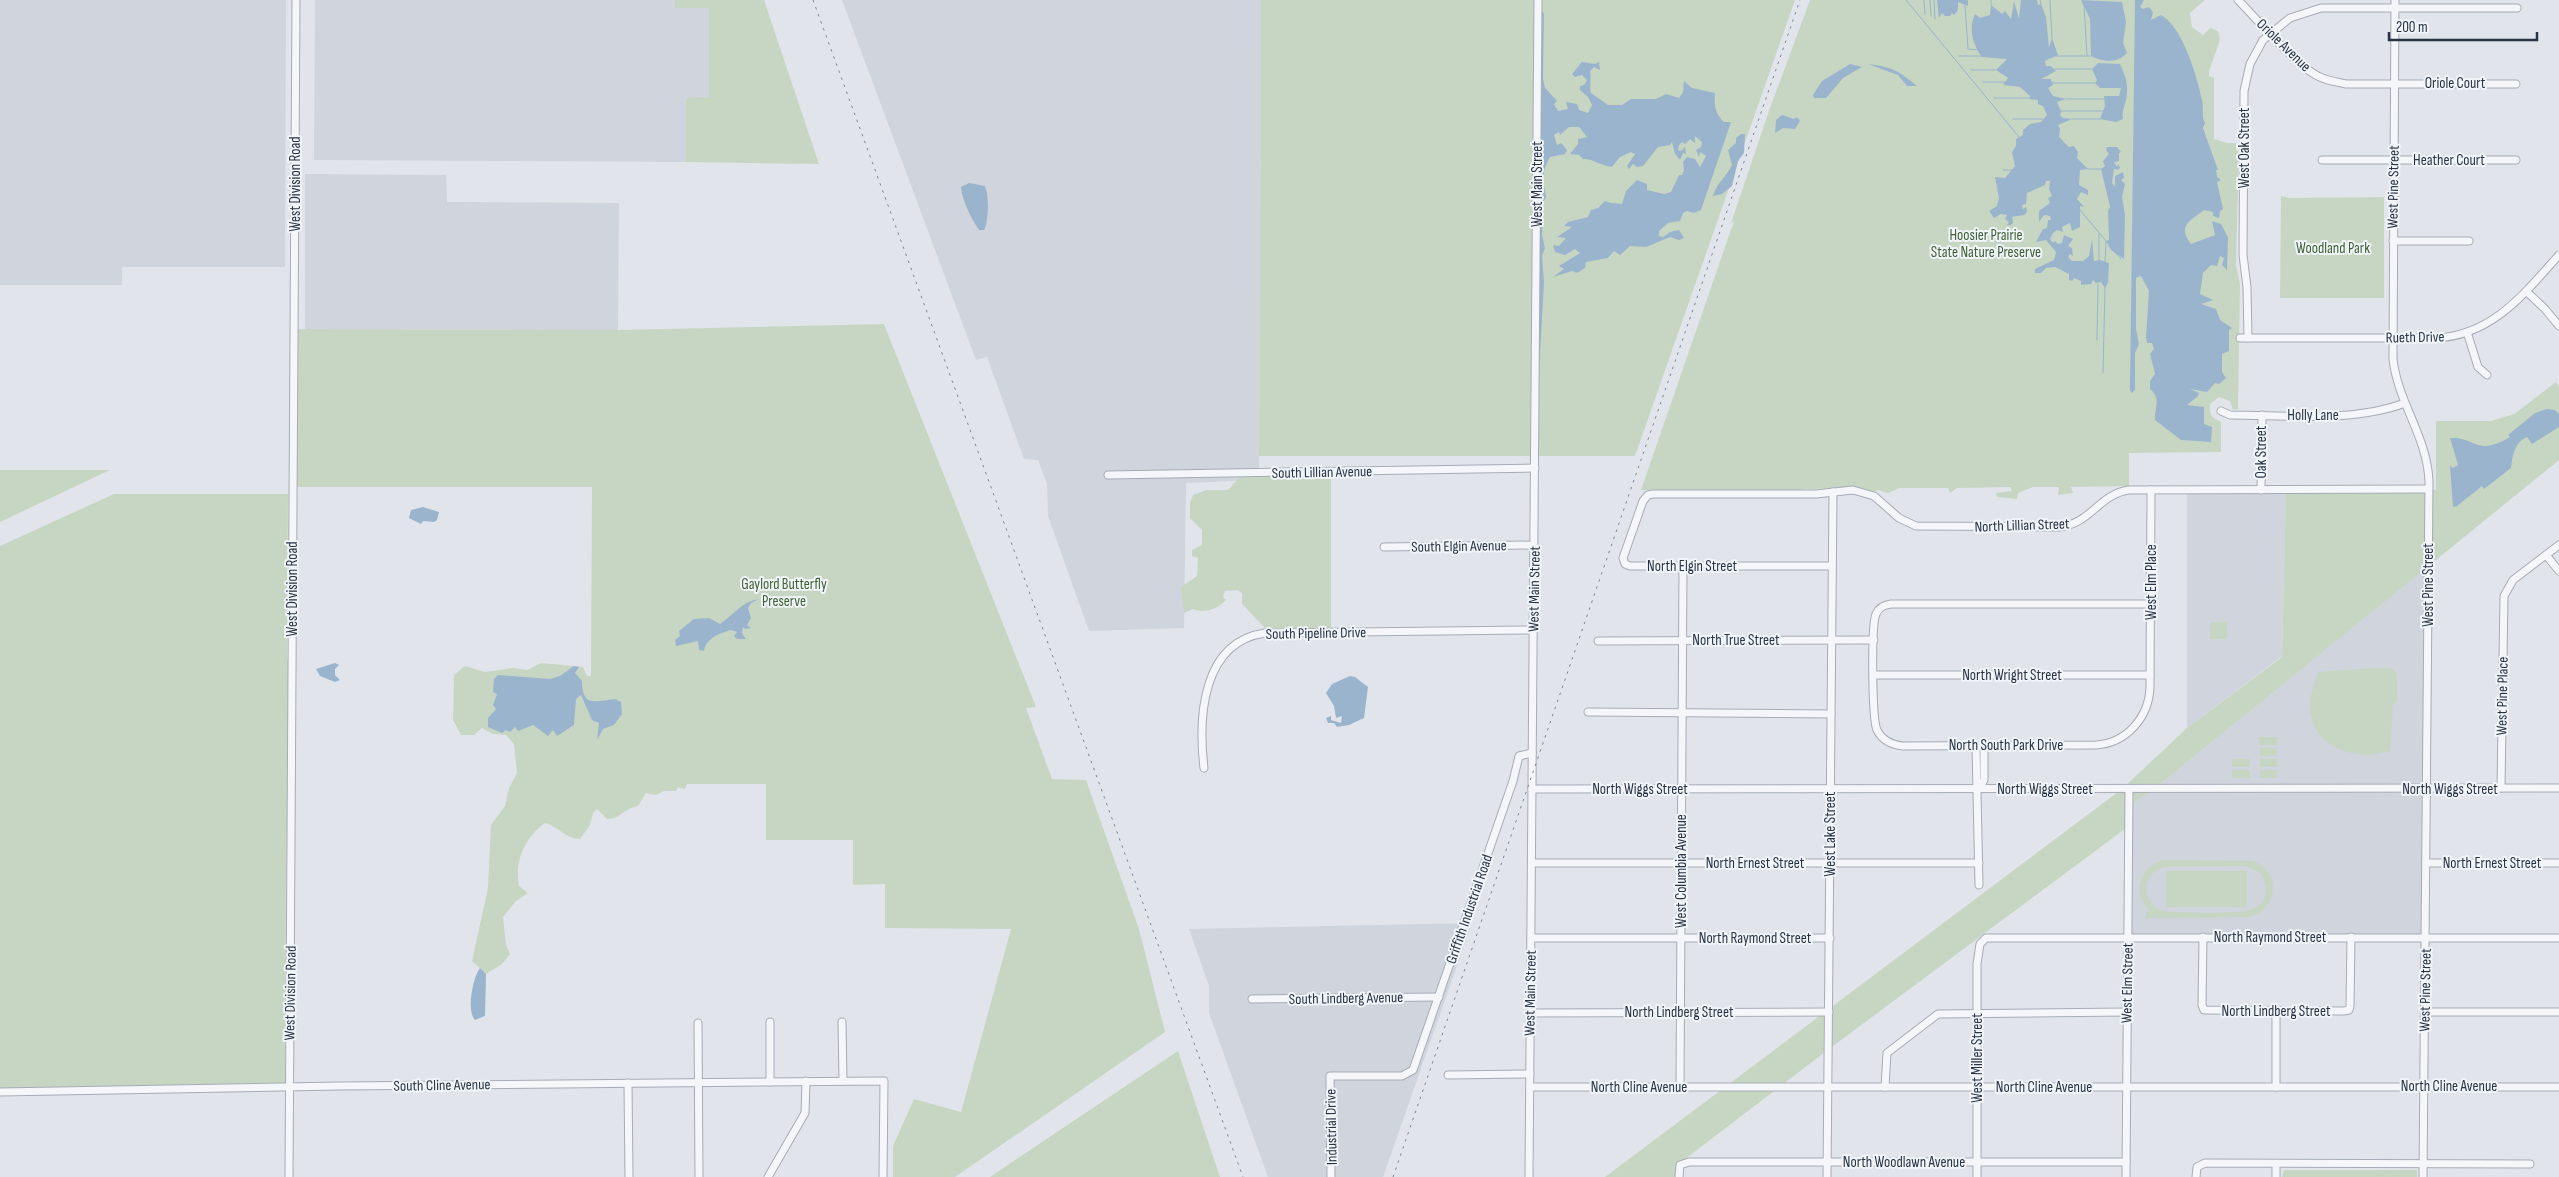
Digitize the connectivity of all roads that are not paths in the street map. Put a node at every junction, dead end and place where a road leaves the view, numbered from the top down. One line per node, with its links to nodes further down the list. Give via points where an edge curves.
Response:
1 (296, 0): 99 (street, West Division Road)
2 (1538, 0): 24 (street, West Main Street)
3 (2238, 0): 6 (street, Oriole Avenue)
4 (2395, 4): 5 (street, West Oak Street); 6 (street, West Oak Street, via 2331,8 2300,14); 7 (street, West Pine Street)
5 (2517, 8)
6 (2270, 33): 7 (street, Oriole Avenue, via 2299,63 2318,77 2346,84); 18 (street, West Oak Street, via 2253,57 2244,91 2243,255 2248,288)
7 (2394, 83): 8 (street, Oriole Court); 10 (street, West Pine Street)
8 (2516, 84)
9 (2322, 160): 10 (street, Heather Court)
10 (2394, 160): 11 (street, Heather Court); 12 (street, West Pine Street)
11 (2516, 160)
12 (2393, 241): 13 (street); 19 (street, West Pine Street)
13 (2469, 241)
14 (2559, 255): 15 (street, Rueth Drive)
15 (2526, 291): 16 (street); 17 (street, Rueth Drive, via 2498,318)
16 (2559, 326)
17 (2468, 332): 19 (street, Rueth Drive, via 2445,337); 20 (street, via 2478,368)
18 (2244, 338): 19 (street, Rueth Drive)
19 (2392, 338): 21 (street, West Pine Street, via 2395,372)
20 (2487, 375)
21 (2405, 403): 23 (street, Holly Lane, via 2366,414); 28 (street, West Pine Street, via 2423,444)
22 (2220, 411): 23 (street, Holly Lane, via 2230,415)
23 (2262, 415): 27 (street, Oak Street)
24 (1535, 468): 25 (street, South Lillian Avenue); 31 (street, West Main Street)
25 (1108, 475)
26 (2151, 490): 27 (street, North Lillian Street); 29 (street, North Lillian Street, via 2118,493 2082,520 2059,527 1921,527 1903,521 1869,494 1853,490); 38 (street, West Elm Place)
27 (2261, 490): 28 (street, North Lillian Street)
28 (2428, 490): 59 (street, West Pine Street)
29 (1833, 492): 30 (street, North Lillian Street); 36 (street, West Lake Street)
30 (1646, 496): 35 (street, North Elgin Street, via 1623,556 1624,562 1630,566)
31 (1534, 545): 33 (street, South Elgin Avenue); 39 (street, West Main Street)
32 (2559, 545): 34 (street)
33 (1384, 547)
34 (2546, 554): 37 (street); 52 (street, West Pine Place, via 2511,582 2505,592)
35 (1683, 566): 36 (street, North Elgin Street); 40 (street, West Columbia Avenue)
36 (1832, 566): 41 (street, West Lake Street)
37 (2559, 571)
38 (2151, 604): 42 (street, North South Park Drive, via 1891,604 1881,607 1875,616); 45 (street, West Elm Place)
39 (1533, 630): 50 (street, West Main Street); 51 (street, South Pipeline Drive, via 1265,633 1246,637 1224,654 1208,685 1202,727)
40 (1682, 640): 41 (street, North True Street); 43 (street, North True Street); 47 (street, West Columbia Avenue)
41 (1831, 640): 42 (street, North True Street); 48 (street, West Lake Street)
42 (1874, 640): 44 (street, North South Park Drive)
43 (1598, 641)
44 (1874, 675): 45 (street, North Wright Street); 49 (street, North South Park Drive, via 1874,721 1884,739 1903,746)
45 (2150, 675): 49 (street, North South Park Drive, via 2150,700 2145,713 2138,724 2116,740 2096,745)
46 (1588, 712): 47 (street)
47 (1681, 714): 48 (street); 55 (street, West Columbia Avenue)
48 (1830, 714): 56 (street, West Lake Street)
49 (1980, 746): 57 (street, via 1976,780)
50 (1532, 753): 54 (street, West Main Street); 76 (street, Griffith Industrial Road, via 1518,758)
51 (1204, 768)
52 (2501, 788): 53 (street, North Wiggs Street); 59 (street, North Wiggs Street)
53 (2559, 788)
54 (1532, 789): 55 (street, North Wiggs Street); 60 (street, West Main Street)
55 (1681, 789): 56 (street, North Wiggs Street); 61 (street, West Columbia Avenue)
56 (1830, 789): 57 (street, North Wiggs Street); 64 (street, West Lake Street)
57 (1979, 789): 58 (street, North Wiggs Street); 65 (street)
58 (2129, 789): 59 (street, North Wiggs Street); 67 (street, West Elm Street)
59 (2426, 789): 62 (street, West Pine Street)
60 (1532, 863): 61 (street, North Ernest Street); 71 (street, West Main Street)
61 (1680, 863): 64 (street, North Ernest Street); 72 (street, West Columbia Avenue)
62 (2426, 863): 63 (street, North Ernest Street); 70 (street, West Pine Street)
63 (2559, 863)
64 (1830, 864): 65 (street, North Ernest Street); 73 (street, West Lake Street)
65 (1979, 864): 66 (street)
66 (1979, 885)
67 (2128, 937): 68 (street, North Raymond Street); 75 (street, North Raymond Street, via 1986,938); 81 (street, West Elm Street)
68 (2202, 937): 69 (street, North Raymond Street); 78 (street, North Lindberg Street, via 2204,1010)
69 (2351, 937): 70 (street, North Raymond Street); 78 (street, North Lindberg Street, via 2349,1010)
70 (2425, 937): 74 (street, North Raymond Street); 82 (street, West Pine Street)
71 (1531, 938): 72 (street, North Raymond Street); 84 (street, West Main Street)
72 (1680, 938): 73 (street, North Raymond Street); 79 (street, West Columbia Avenue)
73 (1830, 938): 80 (street, West Lake Street)
74 (2559, 938)
75 (1982, 941): 85 (street, West Miller Street, via 1977,954)
76 (1439, 997): 77 (street, South Lindberg Avenue); 91 (street, Griffith Industrial Road, via 1409,1074)
77 (1252, 999)
78 (2276, 1011): 97 (street)
79 (1680, 1012): 80 (street, North Lindberg Street); 84 (street, North Lindberg Street); 101 (street, West Columbia Avenue)
80 (1828, 1012): 102 (street, West Lake Street)
81 (2127, 1012): 85 (street); 105 (street, West Elm Street)
82 (2424, 1012): 83 (street); 98 (street, West Pine Street)
83 (2559, 1012)
84 (1530, 1013): 89 (street, West Main Street)
85 (1977, 1014): 103 (street, via 1936,1015 1892,1048 1886,1057); 104 (street, West Miller Street)
86 (770, 1022): 95 (street)
87 (842, 1022): 93 (street)
88 (698, 1023): 94 (street)
89 (1530, 1074): 90 (street); 100 (street, West Main Street)
90 (1448, 1075)
91 (1330, 1076): 119 (street, Industrial Drive)
92 (806, 1081): 93 (street, South Cline Avenue); 95 (street, South Cline Avenue); 117 (street, via 805,1112)
93 (843, 1081): 118 (street, South Cline Avenue, via 884,1081)
94 (698, 1082): 95 (street, South Cline Avenue); 96 (street, South Cline Avenue); 116 (street)
95 (770, 1082)
96 (628, 1083): 99 (street, South Cline Avenue); 115 (street)
97 (2276, 1086): 98 (street, North Cline Avenue); 105 (street, North Cline Avenue)
98 (2424, 1086): 106 (street, North Cline Avenue); 111 (street, West Pine Street)
99 (289, 1087): 107 (street, South Cline Avenue); 114 (street, West Division Road)
100 (1530, 1087): 101 (street, North Cline Avenue); 120 (street, West Main Street)
101 (1680, 1087): 102 (street, North Cline Avenue)
102 (1829, 1087): 103 (street, North Cline Avenue); 108 (street, West Lake Street)
103 (1885, 1087): 104 (street, North Cline Avenue)
104 (1978, 1087): 105 (street, North Cline Avenue); 109 (street, West Miller Street)
105 (2126, 1087): 110 (street, West Elm Street)
106 (2559, 1087)
107 (0, 1092)
108 (1828, 1162): 109 (street, North Woodlawn Avenue); 121 (street, North Woodlawn Avenue, via 1682,1164); 122 (street, West Lake Street)
109 (1977, 1162): 110 (street, North Woodlawn Avenue); 123 (street, West Miller Street)
110 (2126, 1162): 124 (street, West Elm Street)
111 (2424, 1163): 112 (street); 113 (street); 127 (street, West Pine Street)
112 (2276, 1164): 125 (street, via 2205,1163 2197,1166); 126 (street)
113 (2530, 1164)
114 (289, 1177)
115 (629, 1177)
116 (699, 1177)
117 (768, 1177)
118 (884, 1177)
119 (1331, 1177)
120 (1529, 1177)
121 (1679, 1177)
122 (1828, 1177)
123 (1977, 1177)
124 (2126, 1177)
125 (2196, 1177)
126 (2276, 1177)
127 (2423, 1177)

